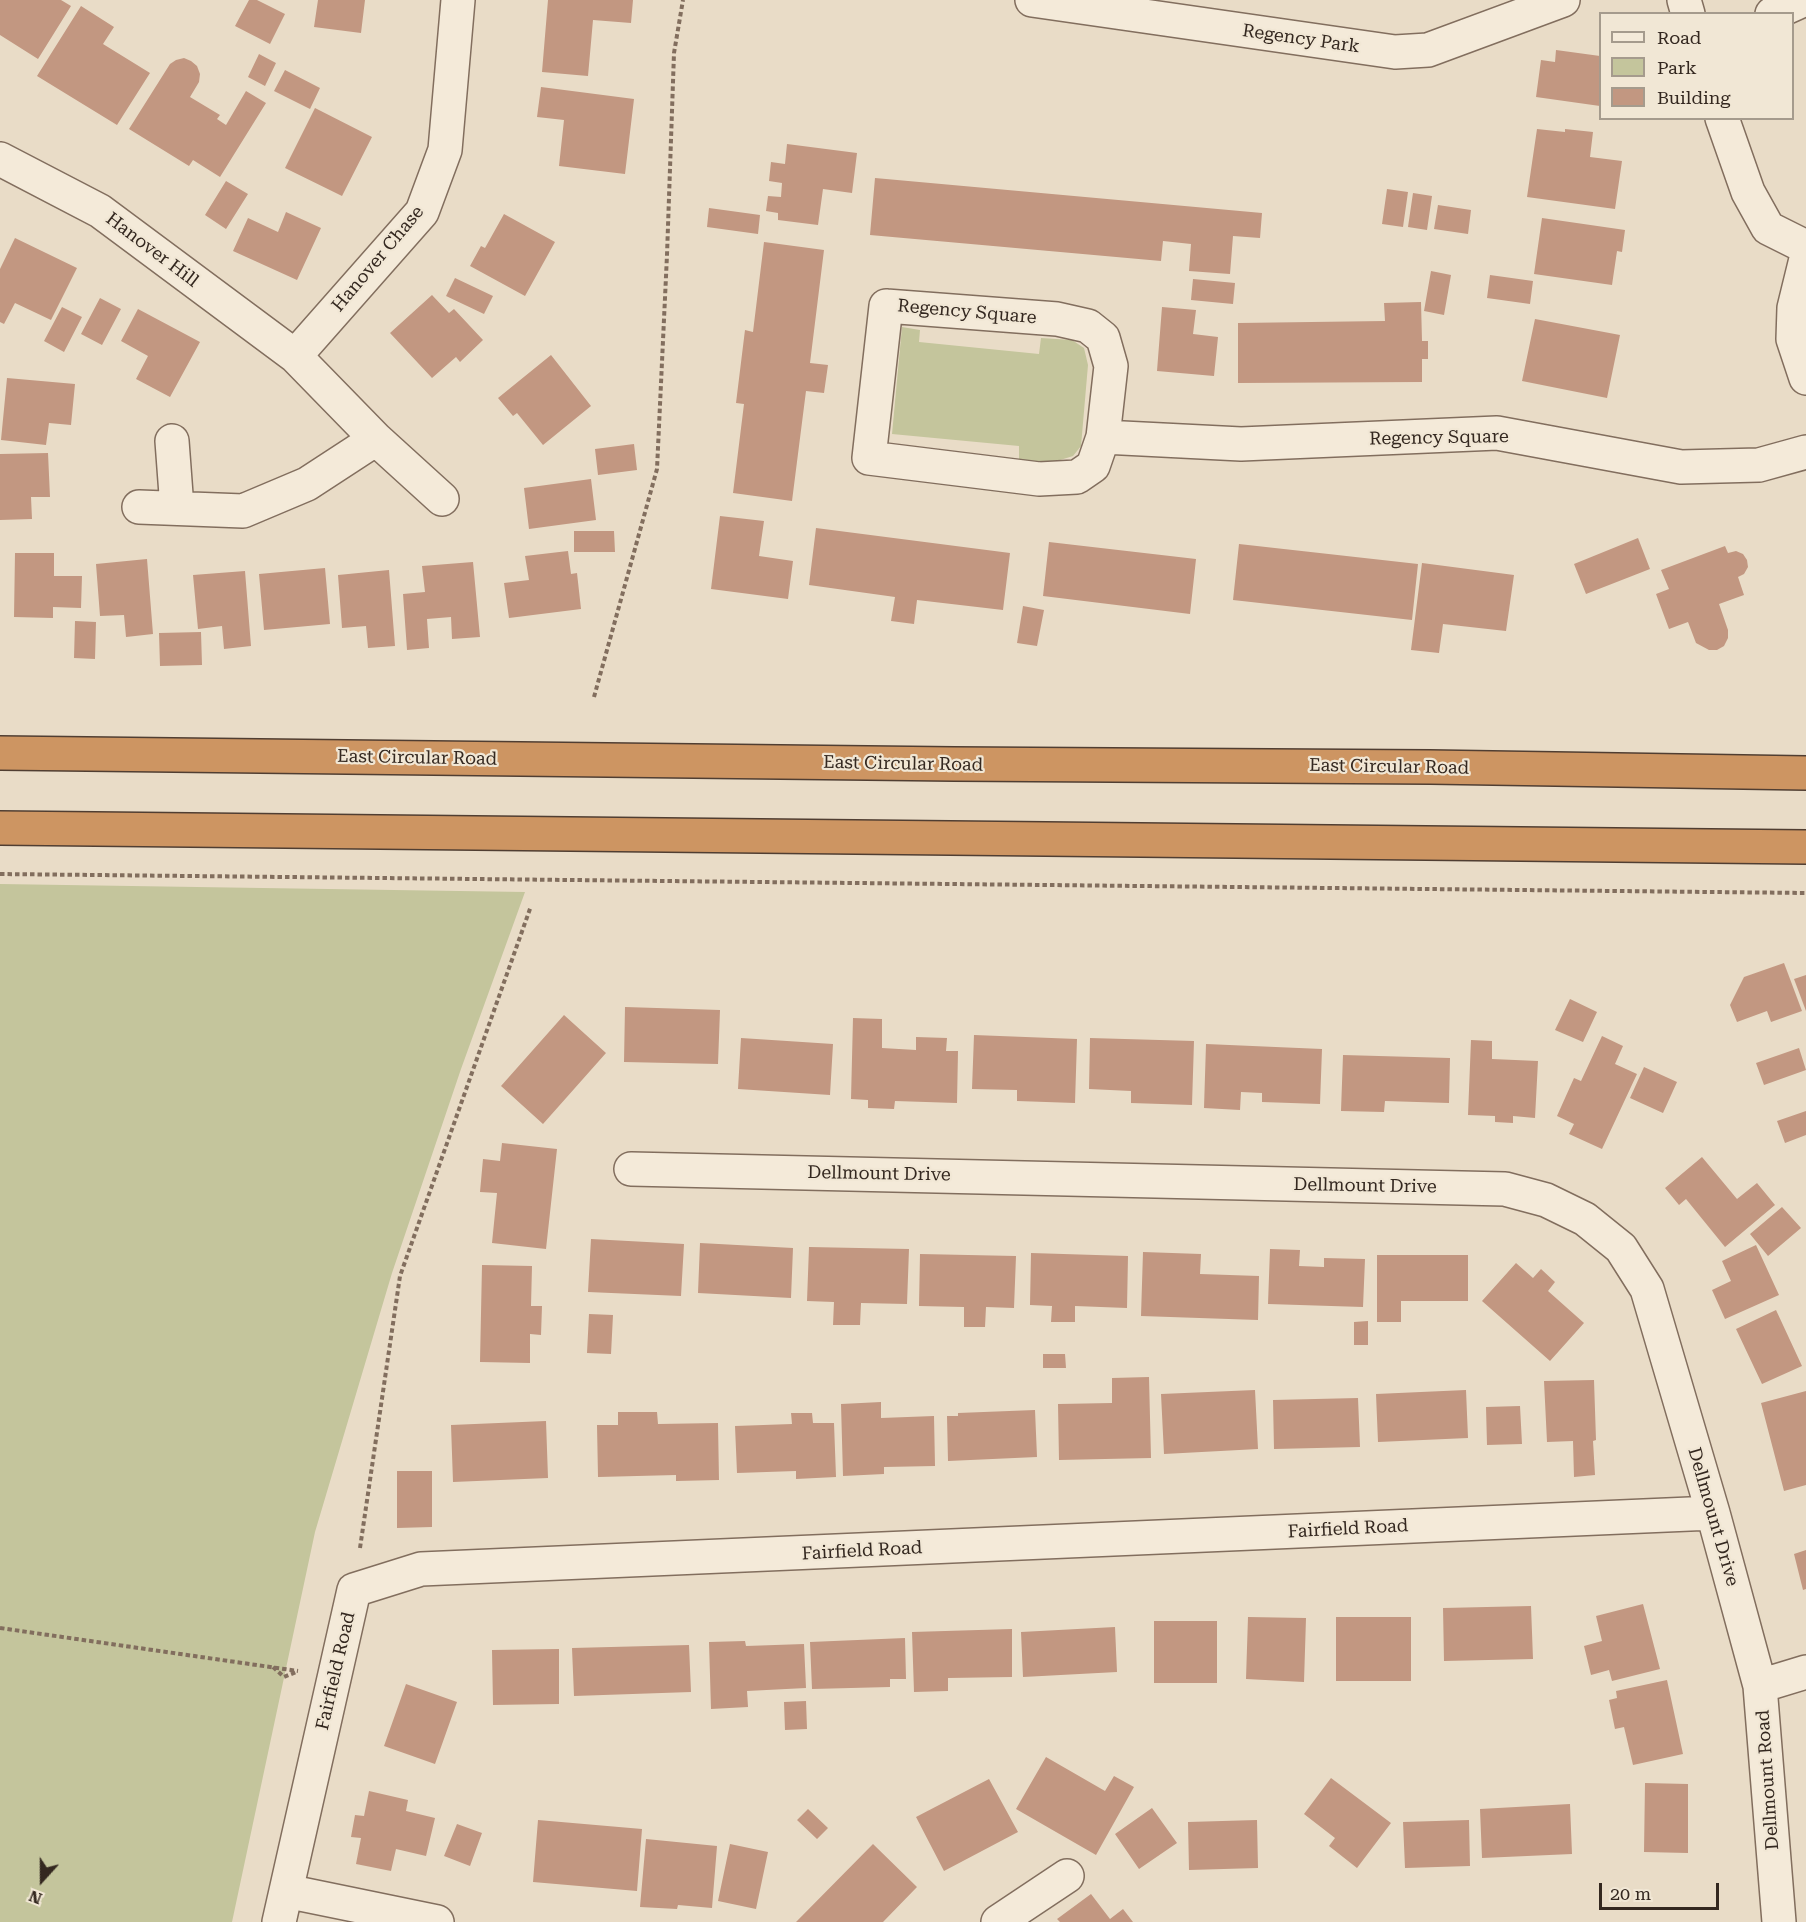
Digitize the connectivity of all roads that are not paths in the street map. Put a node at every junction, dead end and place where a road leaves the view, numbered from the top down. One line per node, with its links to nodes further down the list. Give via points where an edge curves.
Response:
1 (458, 0): 10 (street, Hanover Chase, via 445,150 422,212)
2 (1032, 0): 3 (street, Regency Park, via 1395,52 1428,50)
3 (1563, 0)
4 (1803, 0): 5 (street)
5 (1776, 12)
6 (1723, 120): 8 (street, via 1748,192 1768,228)
7 (0, 159): 10 (street, Hanover Hill, via 100,211)
8 (1806, 247)
9 (1806, 259): 11 (street, via 1794,308 1793,339)
10 (296, 356): 13 (street)
11 (1806, 378)
12 (1103, 437): 12 (street, Regency Square, via 1093,466 1077,477 1039,479 869,458 886,306 1057,319 1088,326 1103,338 1111,366); 15 (street, Regency Square, via 1241,444 1497,433 1681,467 1759,465)
13 (376, 439): 16 (street); 18 (street, via 307,484 243,511)
14 (172, 441): 18 (street)
15 (1806, 452)
16 (442, 499)
17 (139, 507): 18 (street)
18 (177, 508)
19 (0, 753): 20 (highway, East Circular Road)
20 (1806, 773)
21 (0, 828): 22 (highway)
22 (1806, 847)
23 (631, 1168): 24 (street, Dellmount Drive, via 1505,1189 1546,1200 1586,1219 1622,1248 1647,1289)
24 (1713, 1513): 26 (street, Dellmount Drive); 28 (street, Fairfield Road, via 421,1569 354,1590)
25 (1806, 1672): 26 (street, Dellmount Road)
26 (1760, 1686): 31 (street, Dellmount Road)
27 (1067, 1876): 30 (street)
28 (282, 1906): 29 (street)
29 (437, 1922)
30 (998, 1922)
31 (1779, 1922)

